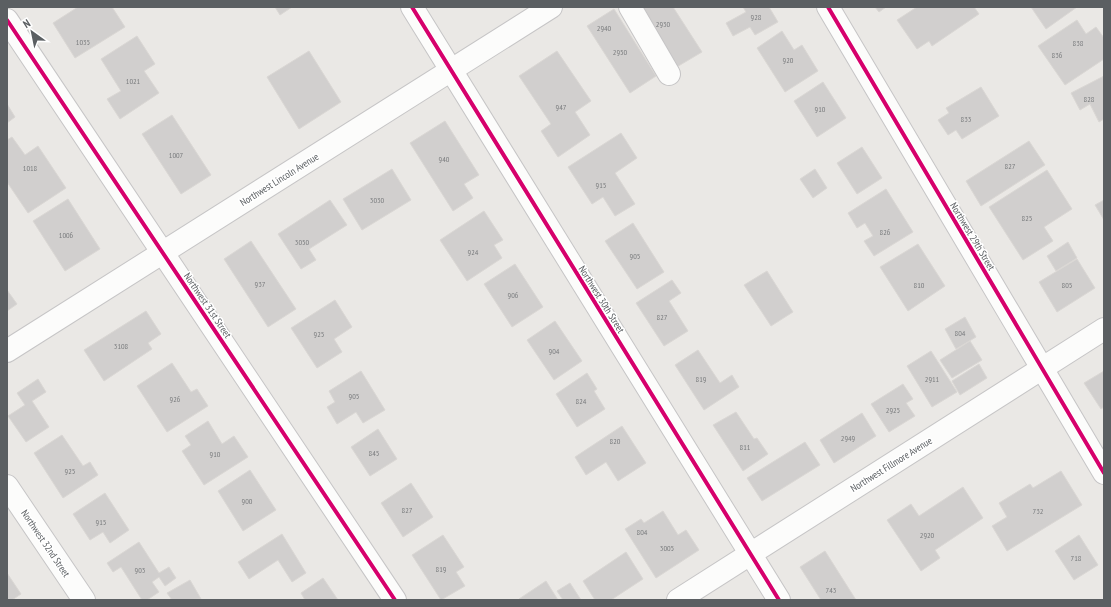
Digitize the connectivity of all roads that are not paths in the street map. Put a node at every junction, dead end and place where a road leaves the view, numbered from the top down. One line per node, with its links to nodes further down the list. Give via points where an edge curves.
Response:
1 (412, 7): 6 (street, Northwest 30th Street)
2 (551, 7): 6 (street, Northwest Lincoln Avenue)
3 (630, 7): 7 (street)
4 (828, 7): 11 (street, Northwest 29th Street)
5 (7, 20): 8 (street, Northwest 31st Street)
6 (451, 70): 8 (street, Northwest Lincoln Avenue); 14 (street, Northwest 30th Street)
7 (669, 74)
8 (162, 252): 10 (street, Northwest Lincoln Avenue); 16 (street, Northwest 31st Street)
9 (1104, 329): 11 (street, Northwest Fillmore Avenue)
10 (7, 351)
11 (1042, 369): 12 (street, Northwest 29th Street); 14 (street, Northwest Fillmore Avenue)
12 (1104, 473)
13 (7, 486): 15 (street, Northwest 32nd Street)
14 (751, 553): 17 (street, Northwest Fillmore Avenue); 18 (street, Northwest 30th Street)
15 (84, 600)
16 (395, 600)
17 (678, 600)
18 (780, 600)

